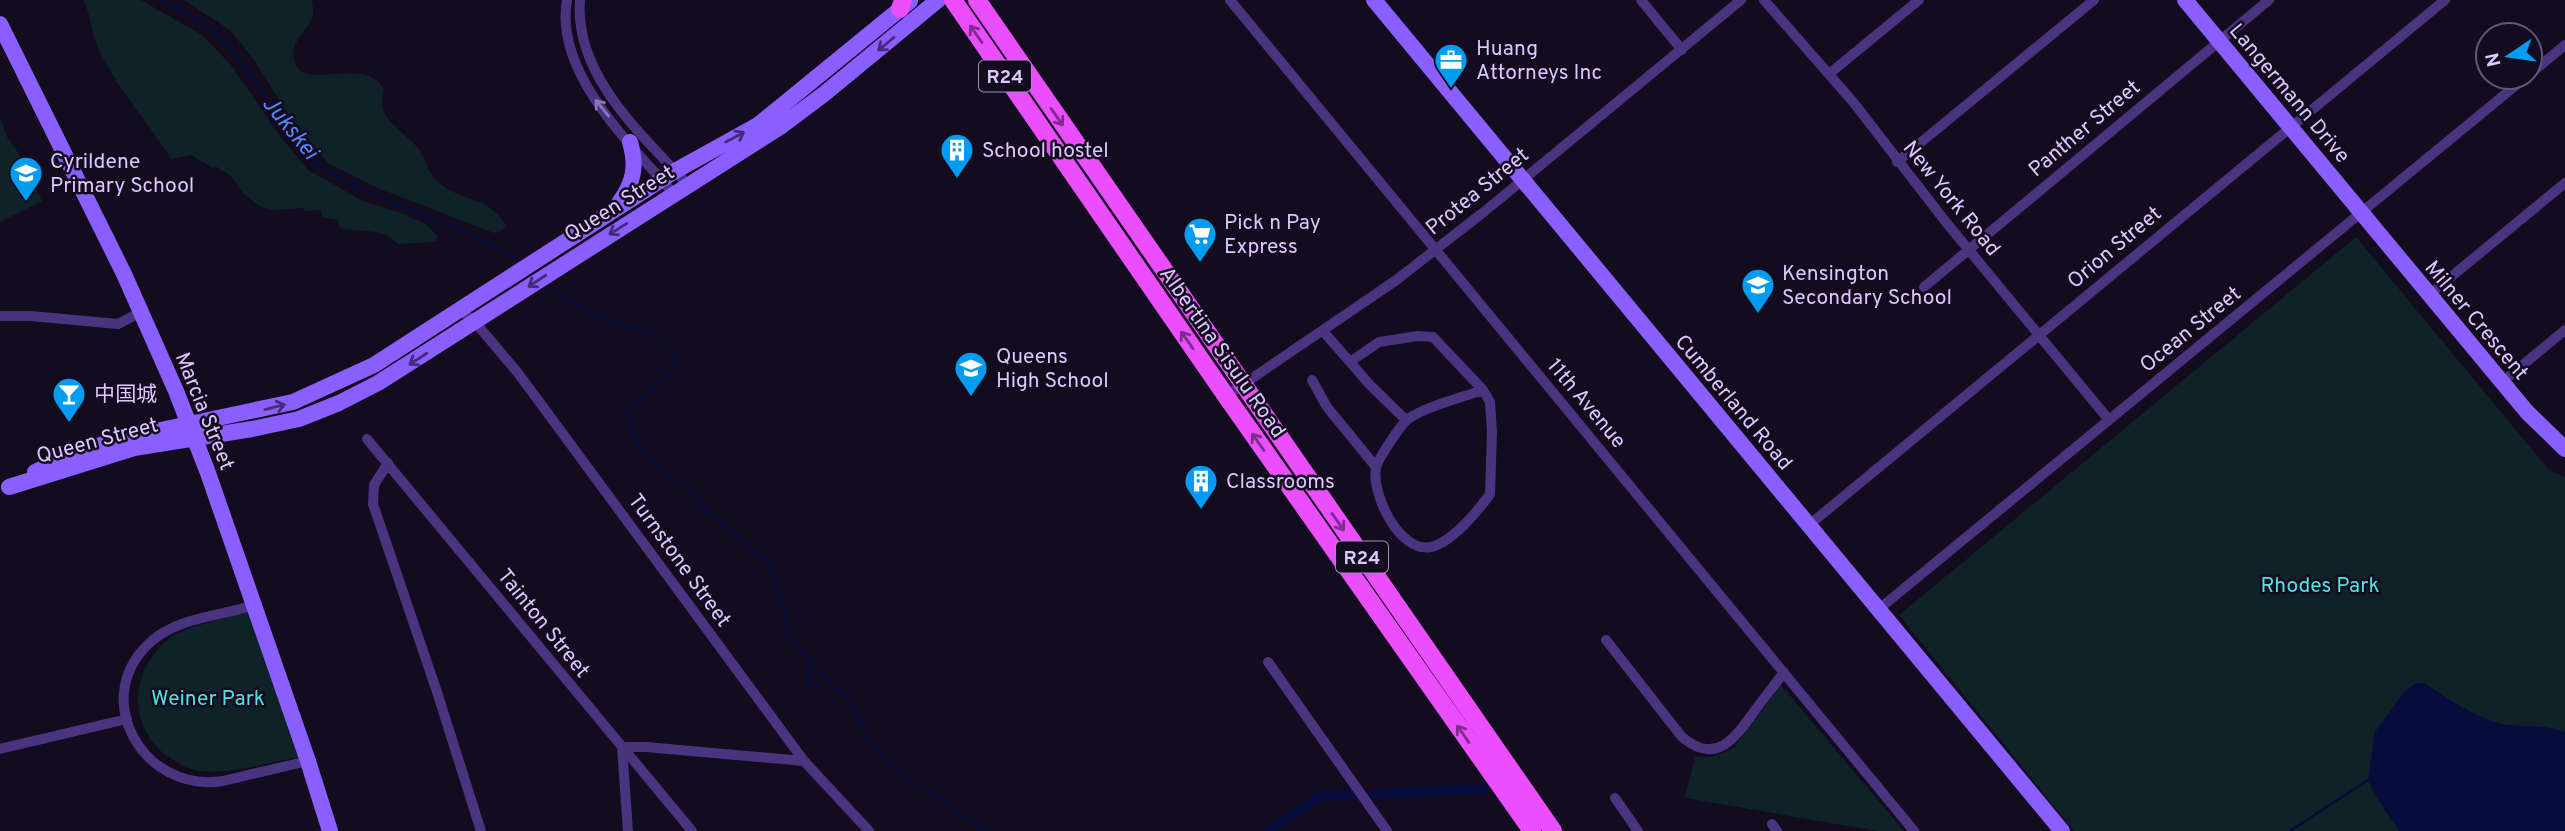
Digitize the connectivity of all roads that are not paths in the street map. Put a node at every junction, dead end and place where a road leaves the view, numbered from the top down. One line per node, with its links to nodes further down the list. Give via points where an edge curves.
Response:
1 (567, 0): 25 (street, one-way to 1, via 595,100 575,66 566,26)
2 (580, 0): 27 (street, via 589,54 606,89)
3 (938, 0): 30 (main road, Queen Street, one-way to 30, via 806,108)
4 (953, 0): 52 (main road, Albertina Sisulu Road / R24, one-way to 4)
5 (977, 0): 49 (main road, Albertina Sisulu Road / R24, one-way to 49)
6 (1230, 0): 34 (street, 11th Avenue)
7 (1374, 0): 28 (main road, Cumberland Road)
8 (1641, 0): 20 (street)
9 (1741, 0): 20 (street, Protea Street)
10 (1764, 0): 22 (street, New York Road)
11 (1919, 0): 22 (street)
12 (2094, 0): 26 (street)
13 (2185, 0): 18 (main road, Langermann Drive)
14 (2269, 0): 18 (street, Panther Street)
15 (2445, 0): 24 (street, Orion Street)
16 (905, 3): 27 (main road, Queen Street, one-way to 16, via 766,119)
17 (0, 25): 40 (main road, Marcia Street)
18 (2219, 41): 24 (main road, Langermann Drive); 33 (street, Panther Street)
19 (2565, 45): 21 (street, Ocean Street)
20 (1682, 50): 28 (street, Protea Street)
21 (2544, 62)
22 (1829, 74): 26 (street, New York Road)
23 (2509, 91): 32 (street, Ocean Street)
24 (2290, 127): 32 (main road, Langermann Drive); 45 (street, Orion Street)
25 (630, 142): 27 (street); 31 (main road, via 634,174)
26 (1897, 162): 33 (street, New York Road)
27 (668, 175): 30 (street); 30 (street); 31 (main road, Queen Street)
28 (1522, 180): 34 (street, Protea Street); 62 (main road, Cumberland Road)
29 (2565, 183): 38 (street)
30 (681, 189): 35 (main road, Queen Street, one-way to 35)
31 (613, 211): 35 (main road, Queen Street)
32 (2362, 213): 38 (main road, Milner Crescent); 55 (street, Ocean Street)
33 (1968, 249): 36 (street, Panther Street); 45 (street, New York Road)
34 (1435, 250): 44 (street, Protea Street); 67 (street, 11th Avenue)
35 (557, 258): 37 (main road, Queen Street)
36 (1924, 287)
37 (508, 290): 39 (main road, Queen Street); 42 (main road, Queen Street)
38 (2429, 295): 48 (main road, Milner Crescent)
39 (461, 311): 42 (street, Turnstone Street); 53 (main road, Queen Street, one-way to 39, via 310,396 374,365)
40 (141, 312): 41 (street, via 113,324); 51 (main road, Marcia Street)
41 (0, 316)
42 (475, 322): 56 (main road, Queen Street, one-way to 56, via 339,403 276,425); 72 (street, Turnstone Street, via 518,373)
43 (2565, 330): 48 (street)
44 (1323, 331): 46 (street); 49 (street, Protea Street)
45 (2040, 334): 55 (street, New York Road); 62 (street, Orion Street)
46 (1350, 362): 50 (street, via 1379,342 1429,336); 54 (street)
47 (1312, 380): 60 (street, via 1326,407)
48 (2501, 382): 58 (main road, Milner Crescent)
49 (1243, 385): 52 (street, Protea Street); 81 (main road, Albertina Sisulu Road / R24, one-way to 81)
50 (1483, 390): 54 (street); 60 (street, via 1492,432 1490,494 1446,541 1420,548 1403,535 1382,508)
51 (176, 391): 53 (main road, via 200,411); 56 (main road, Marcia Street)
52 (1226, 396): 80 (main road, Albertina Sisulu Road / R24, one-way to 52)
53 (222, 417): 56 (main road, Queen Street)
54 (1406, 420): 60 (street)
55 (2109, 420): 64 (street, Ocean Street)
56 (192, 431): 61 (main road, Queen Street); 63 (main road, Marcia Street)
57 (367, 439): 59 (street, Tainton Street)
58 (2565, 449)
59 (388, 463): 69 (street, Tainton Street); 75 (street, via 374,485 373,504)
60 (1376, 467)
61 (5, 490)
62 (1809, 525): 64 (main road, Cumberland Road)
63 (254, 605): 68 (street, via 180,625 153,640 139,654 128,680 124,699); 71 (main road, Marcia Street)
64 (1879, 610): 84 (main road, Cumberland Road)
65 (1606, 640): 67 (street, via 1682,737 1698,748 1721,747 1734,739)
66 (1268, 662): 79 (street)
67 (1784, 672): 83 (street, 11th Avenue)
68 (127, 719): 70 (street); 71 (street, via 135,741 153,762 189,781 210,783)
69 (622, 747): 72 (street); 76 (street); 77 (street, Tainton Street)
70 (0, 749)
71 (308, 761): 74 (main road, Marcia Street)
72 (804, 761): 78 (street, Turnstone Street)
73 (1615, 798): 82 (street)
74 (330, 831)
75 (481, 831)
76 (628, 831)
77 (692, 831)
78 (870, 831)
79 (1387, 831)
80 (1532, 831)
81 (1553, 831)
82 (1638, 831)
83 (1914, 831)
84 (2062, 831)

